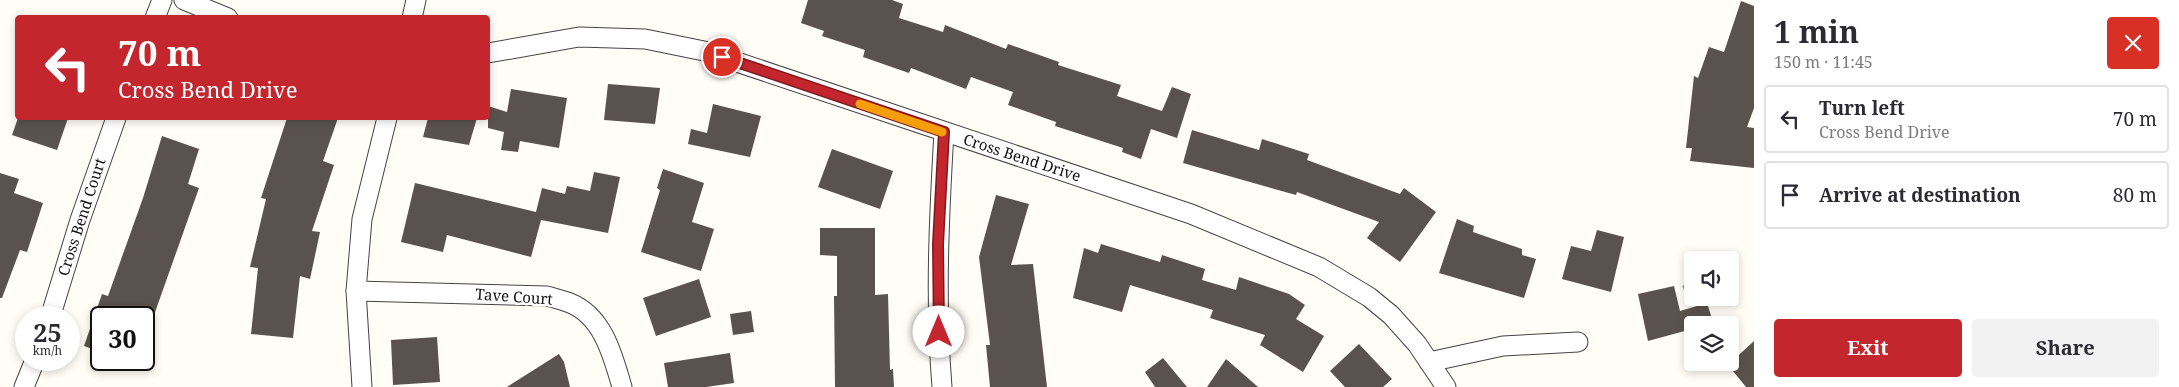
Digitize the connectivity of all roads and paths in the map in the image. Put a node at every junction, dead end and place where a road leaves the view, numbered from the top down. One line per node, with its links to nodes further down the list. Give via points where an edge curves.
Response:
1 (162, 0): 4 (street)
2 (184, 0): 5 (street)
3 (416, 0): 6 (street)
4 (156, 15)
5 (221, 15)
6 (413, 15)
7 (490, 53): 10 (street, Cross Bend Drive, via 579,37 646,39 704,51)
8 (115, 120): 12 (street, Cross Bend Court)
9 (387, 120): 11 (street, via 362,219)
10 (944, 132): 14 (street, Cross Bend Drive, via 1191,214 1319,266 1369,297 1392,316); 19 (street, via 938,244)
11 (356, 291): 17 (street); 18 (street, Tave Court, via 547,296 571,303 597,324 614,358)
12 (54, 306)
13 (1578, 342): 14 (street, via 1503,346)
14 (1429, 362): 20 (street, Cross Bend Drive)
15 (30, 371): 16 (street)
16 (24, 387)
17 (362, 387)
18 (622, 387)
19 (942, 387)
20 (1446, 387)

